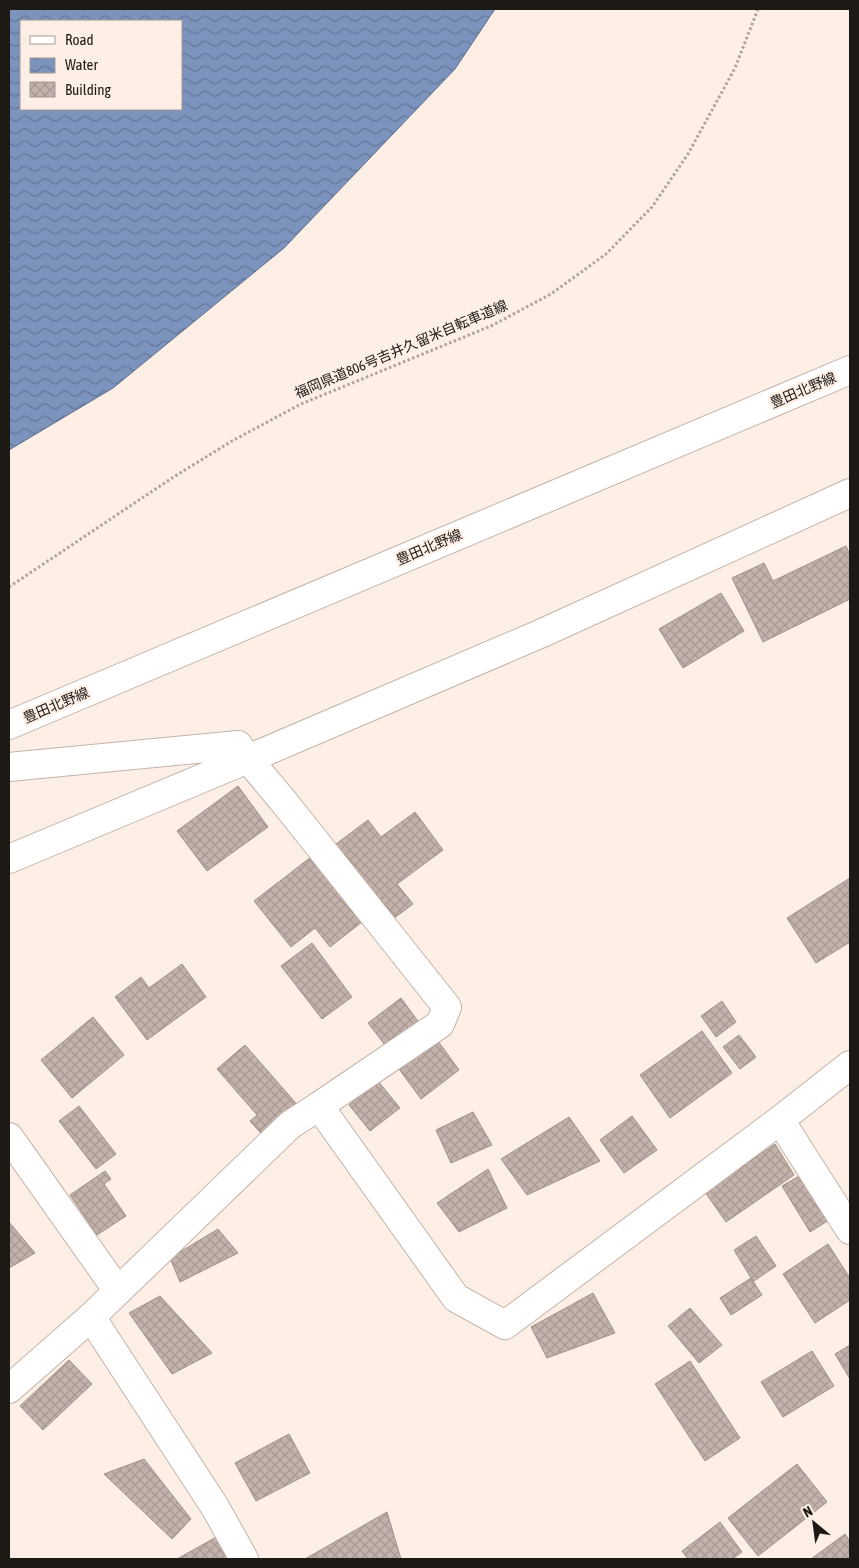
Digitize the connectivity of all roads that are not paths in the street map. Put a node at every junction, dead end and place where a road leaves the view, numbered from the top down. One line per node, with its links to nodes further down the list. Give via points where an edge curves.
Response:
1 (850, 370): 3 (street, 豊田北野線)
2 (850, 493): 4 (street, via 540,634)
3 (9, 725)
4 (248, 759): 5 (street, via 238,745); 6 (street); 8 (street, via 447,1007 440,1024)
5 (9, 767)
6 (9, 858)
7 (850, 1065): 9 (street)
8 (319, 1106): 9 (street, via 456,1298 505,1325); 12 (street, via 290,1125)
9 (780, 1120): 11 (street)
10 (9, 1137): 12 (street)
11 (850, 1230)
12 (118, 1291): 13 (street)
13 (91, 1317): 14 (street); 15 (street, via 215,1507)
14 (9, 1389)
15 (244, 1559)

